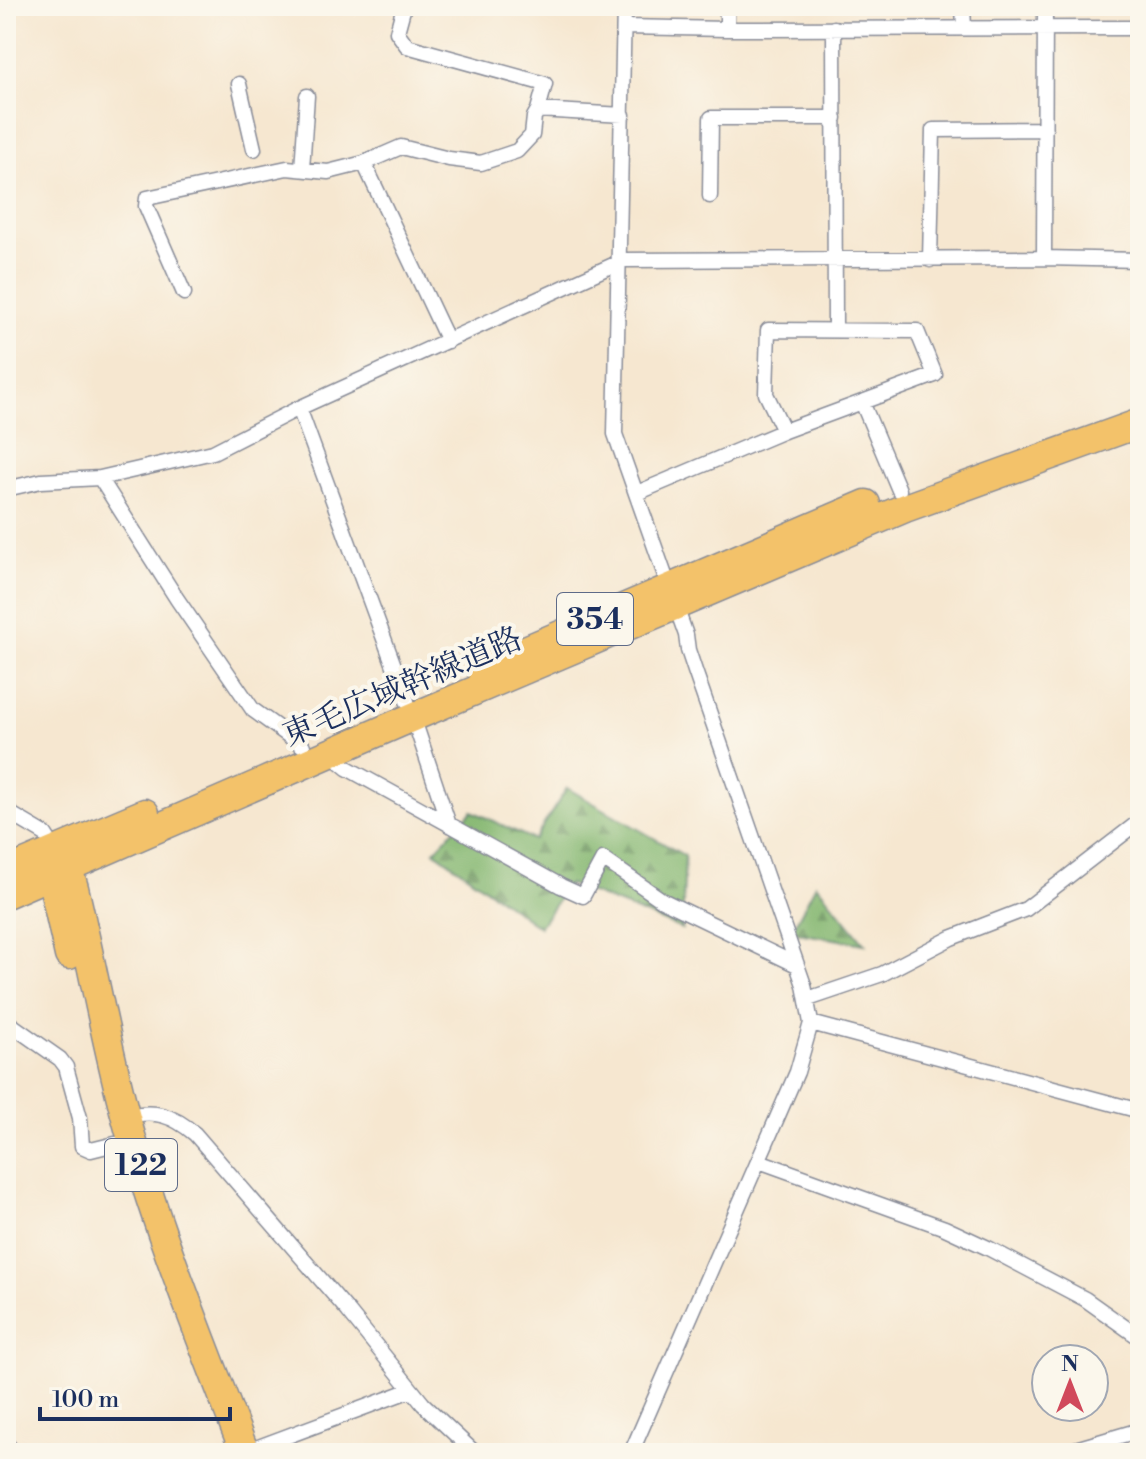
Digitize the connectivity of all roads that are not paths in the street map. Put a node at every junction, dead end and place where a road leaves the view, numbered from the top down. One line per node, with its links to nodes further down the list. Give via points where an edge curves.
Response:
1 (404, 6): 14 (street, via 397,32 407,46 545,84)
2 (624, 6): 6 (street)
3 (727, 6): 11 (street)
4 (963, 6): 8 (street)
5 (1045, 6): 9 (street)
6 (625, 27): 11 (street); 15 (street)
7 (834, 28): 8 (street); 11 (street); 16 (street)
8 (964, 28): 9 (street)
9 (1045, 28): 10 (street); 17 (street)
10 (1140, 28)
11 (727, 29)
12 (239, 84): 18 (street)
13 (307, 96): 20 (street)
14 (538, 110): 15 (street); 19 (street, via 532,135 517,151 481,163 401,147)
15 (623, 115): 26 (street)
16 (835, 118): 21 (street, via 711,118); 25 (street)
17 (1045, 129): 22 (street); 23 (street, via 933,130)
18 (254, 149)
19 (364, 163): 20 (street, via 328,172); 29 (street)
20 (302, 169): 27 (street, via 147,198)
21 (710, 196)
22 (1044, 258): 23 (street); 24 (street)
23 (930, 260): 25 (street)
24 (1140, 260)
25 (834, 261): 26 (street); 28 (street)
26 (620, 262): 29 (street); 38 (street, via 615,434)
27 (184, 293)
28 (835, 330): 30 (street, via 917,331 935,375); 34 (street, via 768,330 766,394)
29 (448, 341): 32 (street)
30 (862, 402): 34 (street); 37 (street)
31 (1140, 403): 37 (highway, 東毛広域幹線道路 / 354)
32 (299, 408): 35 (street, via 213,452); 40 (street)
33 (1140, 423): 39 (highway, 東毛広域幹線道路 / 354)
34 (784, 431): 38 (street)
35 (100, 478): 36 (street); 41 (street, via 253,710)
36 (6, 489)
37 (899, 490): 39 (highway, 東毛広域幹線道路 / 354)
38 (637, 493): 39 (street)
39 (672, 596): 40 (highway, 東毛広域幹線道路 / 354); 48 (street)
40 (410, 709): 41 (highway, 東毛広域幹線道路 / 354); 44 (street)
41 (316, 750): 44 (street); 45 (highway, 東毛広域幹線道路 / 354)
42 (6, 811): 45 (street, via 45,834)
43 (1140, 821): 49 (street, via 1026,909 951,938 882,974)
44 (449, 825): 48 (street, via 583,896 603,859 662,900)
45 (58, 865): 46 (highway, 東毛広域幹線道路 / 354); 47 (highway, 東毛広域幹線道路 / 354); 53 (highway, 122); 54 (highway, 122, via 81,1017)
46 (6, 872)
47 (6, 894)
48 (797, 965): 49 (street)
49 (808, 999): 51 (street)
50 (6, 1021): 54 (street, via 66,1067 82,1146 91,1150)
51 (811, 1023): 52 (street); 55 (street, via 797,1072)
52 (1140, 1111)
53 (126, 1117): 57 (street, via 161,1113 195,1134); 61 (highway, 122)
54 (115, 1144): 61 (highway, 122, via 180,1336)
55 (759, 1161): 56 (street, via 945,1228 1085,1299); 63 (street)
56 (1140, 1338)
57 (411, 1390): 61 (street); 62 (street)
58 (1140, 1430): 64 (street)
59 (6, 1443): 60 (street)
60 (14, 1453)
61 (238, 1453)
62 (475, 1453)
63 (631, 1453)
64 (1062, 1453)

